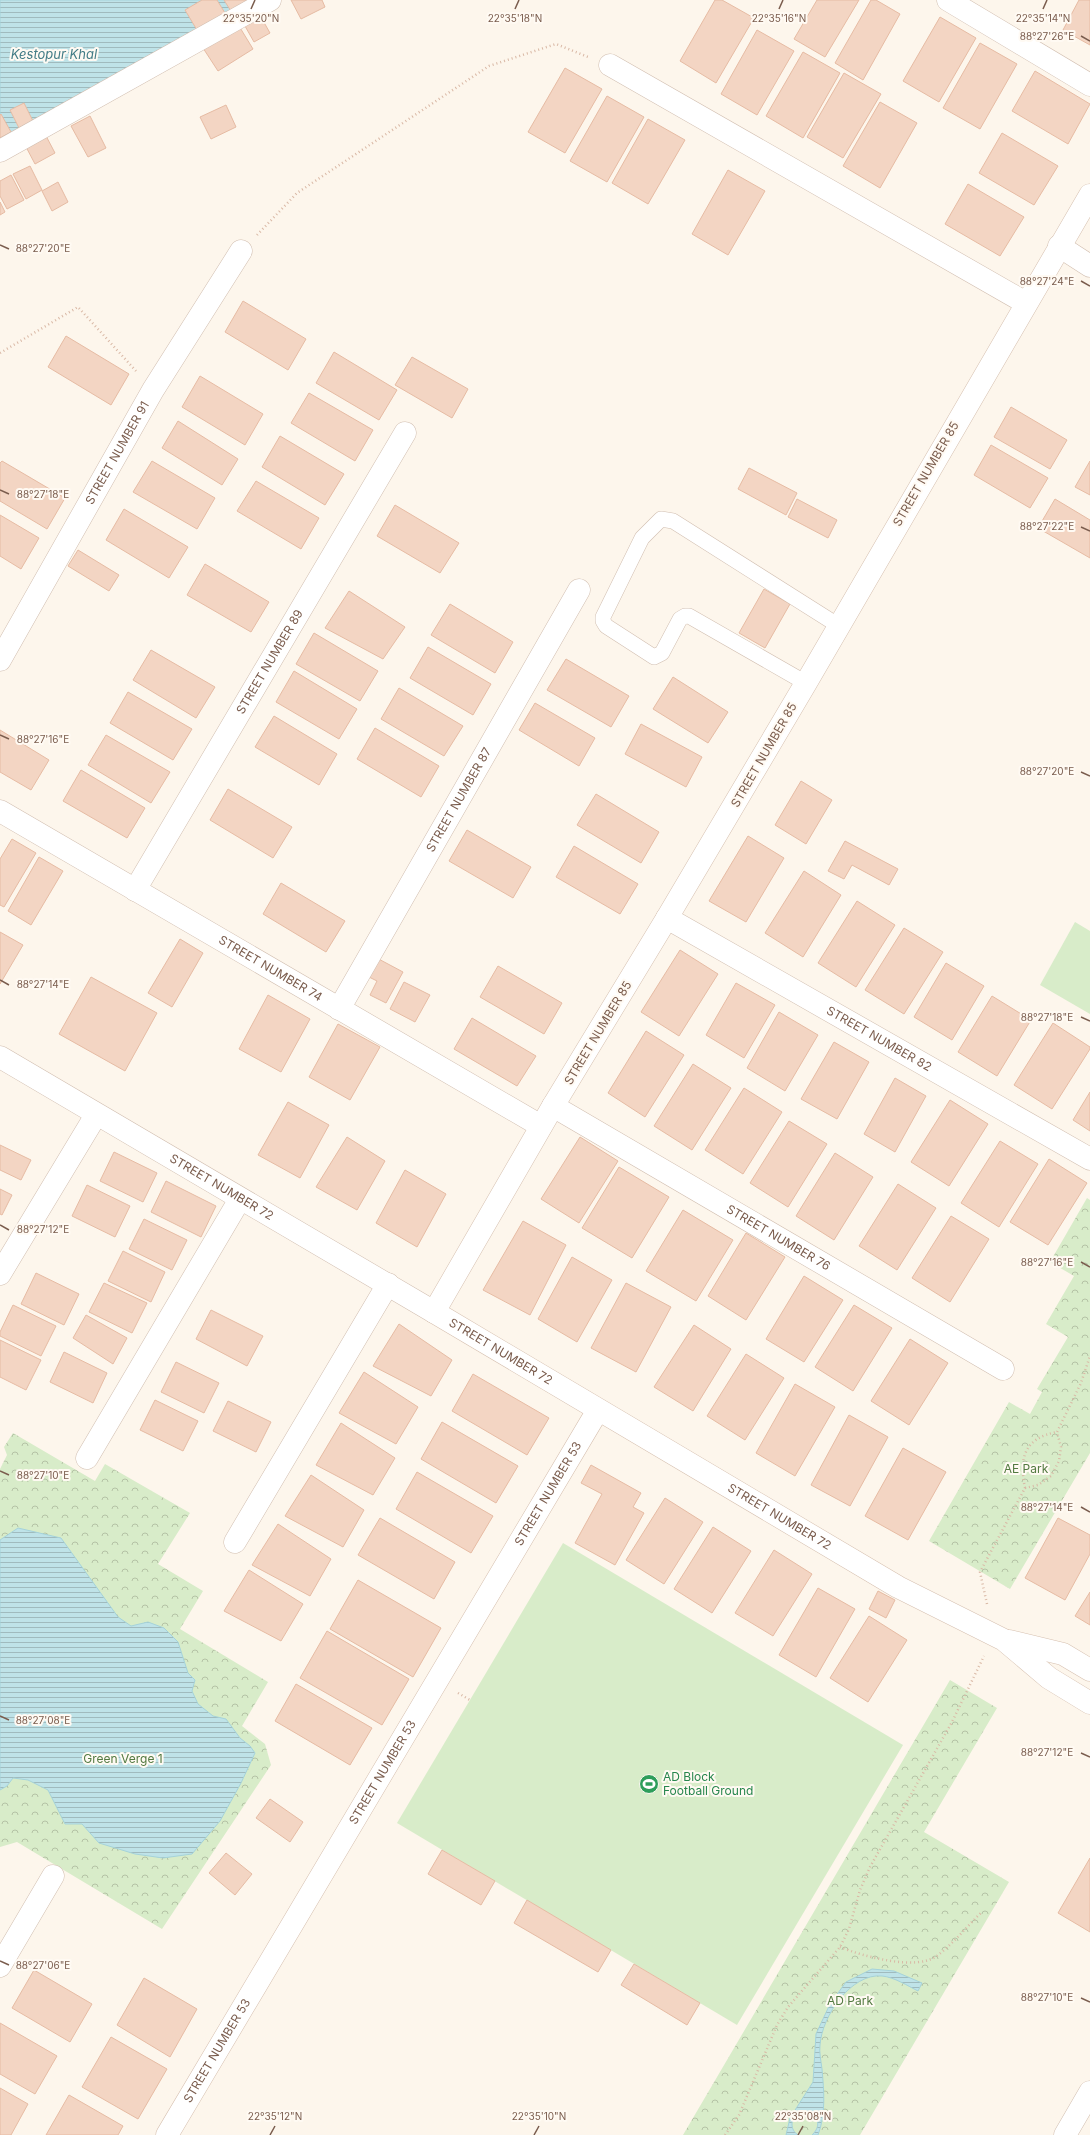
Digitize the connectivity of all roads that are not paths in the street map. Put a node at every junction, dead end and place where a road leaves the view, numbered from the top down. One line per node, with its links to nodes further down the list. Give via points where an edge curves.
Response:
1 (270, 0): 5 (street)
2 (948, 0): 4 (street)
3 (610, 65): 10 (street)
4 (1090, 85)
5 (0, 151)
6 (1090, 195): 7 (street, STREET NUMBER 85)
7 (1059, 246): 9 (street); 10 (street, STREET NUMBER 85)
8 (241, 251): 14 (street, STREET NUMBER 91, via 153,390)
9 (1090, 266)
10 (1026, 302): 13 (street, STREET NUMBER 85)
11 (405, 433): 17 (street, STREET NUMBER 89)
12 (579, 590): 19 (street, STREET NUMBER 87)
13 (839, 626): 15 (street, STREET NUMBER 85); 15 (lane, via 673,521 661,519 642,538 603,617 602,621 606,626 654,657 662,654 680,619 689,616)
14 (0, 660)
15 (806, 683): 18 (street, STREET NUMBER 85)
16 (0, 810): 17 (street, STREET NUMBER 74)
17 (135, 890): 19 (street, STREET NUMBER 74)
18 (667, 918): 21 (street, STREET NUMBER 85); 24 (street, STREET NUMBER 82)
19 (339, 1009): 23 (street, STREET NUMBER 74)
20 (0, 1057): 22 (street, STREET NUMBER 72)
21 (553, 1106): 23 (street, STREET NUMBER 85); 29 (street, STREET NUMBER 76)
22 (96, 1115): 25 (street, STREET NUMBER 72); 26 (street)
23 (542, 1126): 28 (street, STREET NUMBER 85)
24 (1090, 1159)
25 (240, 1199): 27 (street, STREET NUMBER 72); 31 (street)
26 (0, 1274)
27 (388, 1284): 28 (street, STREET NUMBER 72); 32 (street)
28 (434, 1312): 30 (street, STREET NUMBER 72)
29 (1003, 1369)
30 (598, 1410): 33 (street, STREET NUMBER 72, via 898,1587); 39 (street, STREET NUMBER 53)
31 (87, 1458)
32 (235, 1542)
33 (999, 1638): 34 (street, via 1063,1654); 35 (street, via 1048,1678)
34 (1090, 1670)
35 (1090, 1703)
36 (53, 1876): 37 (street)
37 (0, 1966)
38 (1090, 2092): 40 (street)
39 (167, 2135)
40 (1065, 2135)

